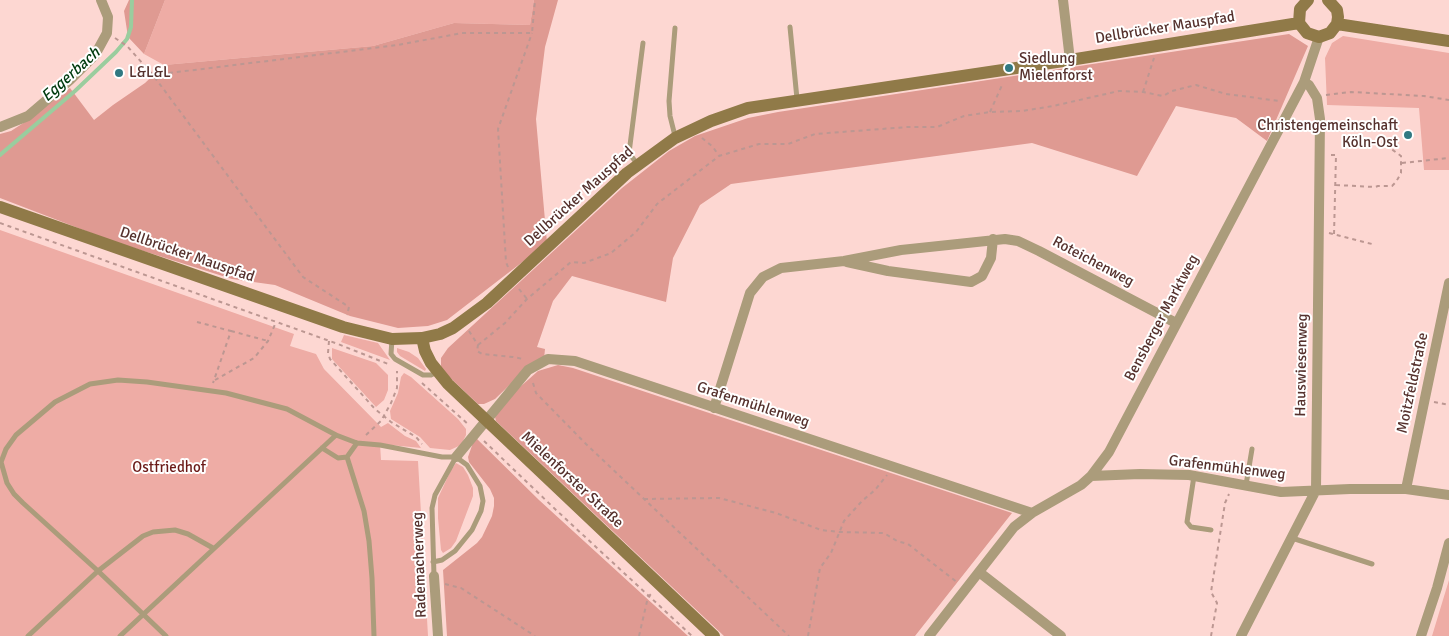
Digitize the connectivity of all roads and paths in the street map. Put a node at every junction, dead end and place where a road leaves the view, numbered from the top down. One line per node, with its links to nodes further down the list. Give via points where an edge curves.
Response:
1 (101, 0): 26 (street, via 108,17 107,33 95,55 28,116)
2 (535, 0): 10 (path)
3 (1063, 0): 16 (street)
4 (1308, 0): 6 (main road, via 1300,10)
5 (1328, 0): 7 (main road, via 1337,10)
6 (1299, 23): 11 (main road, via 1307,33); 15 (main road, Dellbrücker Mauspfad)
7 (1337, 24): 11 (main road, via 1330,33); 13 (main road)
8 (675, 28): 28 (lane, via 669,101)
9 (790, 28): 22 (lane)
10 (532, 34): 18 (path, via 462,33 398,45); 43 (path, via 498,129 506,262)
11 (1319, 37): 19 (street, Bensberger Marktweg)
12 (121, 41): 18 (path)
13 (1449, 41)
14 (642, 43): 34 (lane, via 630,153)
15 (1158, 46): 16 (main road, Dellbrücker Mauspfad); 20 (path)
16 (1070, 60): 17 (main road, Dellbrücker Mauspfad)
17 (1010, 68): 22 (main road, Dellbrücker Mauspfad); 25 (path)
18 (153, 75): 45 (path, via 303,277)
19 (1304, 82): 21 (street); 24 (street, Bensberger Marktweg)
20 (1143, 92): 24 (path, via 1163,96 1196,85 1226,94); 25 (path, via 1119,91 1022,111)
21 (1317, 98): 23 (path, via 1351,92); 30 (street, Hauswiesenweg)
22 (797, 100): 27 (main road, Dellbrücker Mauspfad, via 748,108)
23 (1449, 100)
24 (1292, 103): 49 (street, Bensberger Marktweg)
25 (990, 112): 31 (path, via 964,116 937,127 815,134 788,144 759,144)
26 (0, 126)
27 (692, 130): 28 (main road, Dellbrücker Mauspfad); 31 (path)
28 (675, 138): 34 (main road, Dellbrücker Mauspfad)
29 (1382, 142): 33 (path, via 1401,156)
30 (1320, 154): 35 (path, via 1336,155); 38 (street, Hauswiesenweg)
31 (719, 156): 55 (path, via 657,204 636,232 611,253 584,263 571,262)
32 (1449, 158): 33 (path)
33 (1402, 163): 35 (path, via 1401,173 1392,186)
34 (638, 165): 46 (main road, Dellbrücker Mauspfad, via 487,303)
35 (1336, 185): 39 (path)
36 (0, 207): 51 (main road, Dellbrücker Mauspfad, via 343,328)
37 (0, 224): 48 (path)
38 (1319, 231): 39 (path); 83 (street, Hauswiesenweg)
39 (1334, 235): 41 (path)
40 (993, 239): 42 (street, Roteichenweg, via 901,250); 42 (street, Roteichenweg, via 991,258 982,276 971,282 888,271); 49 (street, Roteichenweg, via 1018,242 1039,251)
41 (1372, 244)
42 (844, 261): 65 (street, Roteichenweg, via 780,268 763,277 750,294)
43 (510, 272)
44 (1449, 283): 63 (street, Moitzfeldstraße)
45 (349, 308)
46 (462, 321): 52 (main road, Dellbrücker Mauspfad, via 440,334); 55 (path)
47 (197, 322): 50 (path)
48 (276, 322): 53 (path); 54 (path)
49 (1176, 323): 78 (street, Bensberger Marktweg, via 1109,452)
50 (231, 331): 53 (path); 61 (path)
51 (392, 338): 52 (main road, Dellbrücker Mauspfad); 59 (lane, via 390,349 393,357 423,375)
52 (422, 338): 59 (main road, Mielenforster Straße, via 425,351)
53 (268, 341): 61 (path, via 254,358)
54 (329, 341): 56 (path); 66 (path, via 330,359)
55 (478, 345): 57 (path, via 477,351 482,354 513,356)
56 (388, 364)
57 (538, 365): 65 (street, Grafenmühlenweg, via 548,359 575,362); 67 (street, via 528,370); 85 (path, via 532,380 536,393)
58 (403, 370): 66 (path, via 396,367 397,388)
59 (437, 372): 67 (main road, Mielenforster Straße)
60 (418, 379): 68 (path)
61 (214, 380): 62 (path)
62 (211, 390): 69 (lane, via 286,409); 76 (lane, via 118,380 90,384 42,412 16,435)
63 (1424, 400): 64 (path); 82 (street, Moitzfeldstraße)
64 (1449, 405)
65 (714, 408): 77 (street, Grafenmühlenweg)
66 (384, 417): 70 (path); 73 (path, via 416,437)
67 (486, 420): 68 (street, Rademacherweg); 97 (main road, Mielenforster Straße)
68 (476, 432): 75 (street, Rademacherweg); 99 (path)
69 (336, 435): 70 (lane); 71 (lane)
70 (356, 444): 73 (lane); 74 (lane)
71 (322, 448): 74 (lane, via 338,458); 91 (lane)
72 (1252, 450): 81 (lane)
73 (427, 454): 75 (lane)
74 (347, 457): 105 (lane, via 364,511 369,541)
75 (456, 457): 92 (lane, Rademacherweg, via 435,495 432,508); 92 (lane, via 467,465 480,486 481,512 455,551)
76 (1, 462): 94 (lane, via 14,494)
77 (891, 466): 86 (street, Grafenmühlenweg); 88 (path, via 887,476 844,521)
78 (1091, 476): 79 (street, Grafenmühlenweg); 86 (street, Bensberger Marktweg)
79 (1194, 476): 80 (street, Grafenmühlenweg); 87 (lane, via 1187,522 1191,527)
80 (1235, 483): 81 (street, Grafenmühlenweg); 116 (path, via 1225,503 1211,592 1217,603)
81 (1246, 486): 83 (street, Grafenmühlenweg, via 1281,492)
82 (1406, 489): 83 (street, Grafenmühlenweg); 84 (street, Grafenmühlenweg)
83 (1316, 490): 89 (street, Hauswiesenweg)
84 (1449, 495)
85 (644, 499): 88 (path, via 719,498 776,513 821,530); 112 (path)
86 (1032, 513): 95 (street, Bensberger Marktweg, via 1014,527)
87 (1211, 530)
88 (839, 532): 98 (path, via 884,533 908,544); 113 (path, via 831,553 820,568)
89 (1291, 538): 93 (lane); 117 (street, Hauswiesenweg)
90 (1449, 543): 118 (street)
91 (212, 548): 94 (lane, via 176,530 153,532 129,545); 100 (lane)
92 (433, 562): 96 (lane, Rademacherweg)
93 (1372, 564)
94 (98, 571): 100 (lane); 102 (lane)
95 (979, 572): 98 (street, Bensberger Marktweg); 115 (street)
96 (434, 579): 101 (path, via 461,588); 106 (street, Rademacherweg)
97 (660, 585): 99 (path); 111 (main road, Mielenforster Straße)
98 (966, 589): 114 (street, Bensberger Marktweg)
99 (648, 597): 109 (path); 110 (path)
100 (143, 614): 103 (lane); 104 (lane)
101 (529, 632): 107 (path); 108 (path)
102 (28, 636)
103 (120, 636)
104 (166, 636)
105 (374, 636)
106 (438, 636)
107 (528, 636)
108 (535, 636)
109 (639, 636)
110 (692, 636)
111 (714, 636)
112 (789, 636)
113 (808, 636)
114 (929, 636)
115 (1061, 636)
116 (1212, 636)
117 (1241, 636)
118 (1421, 636)

